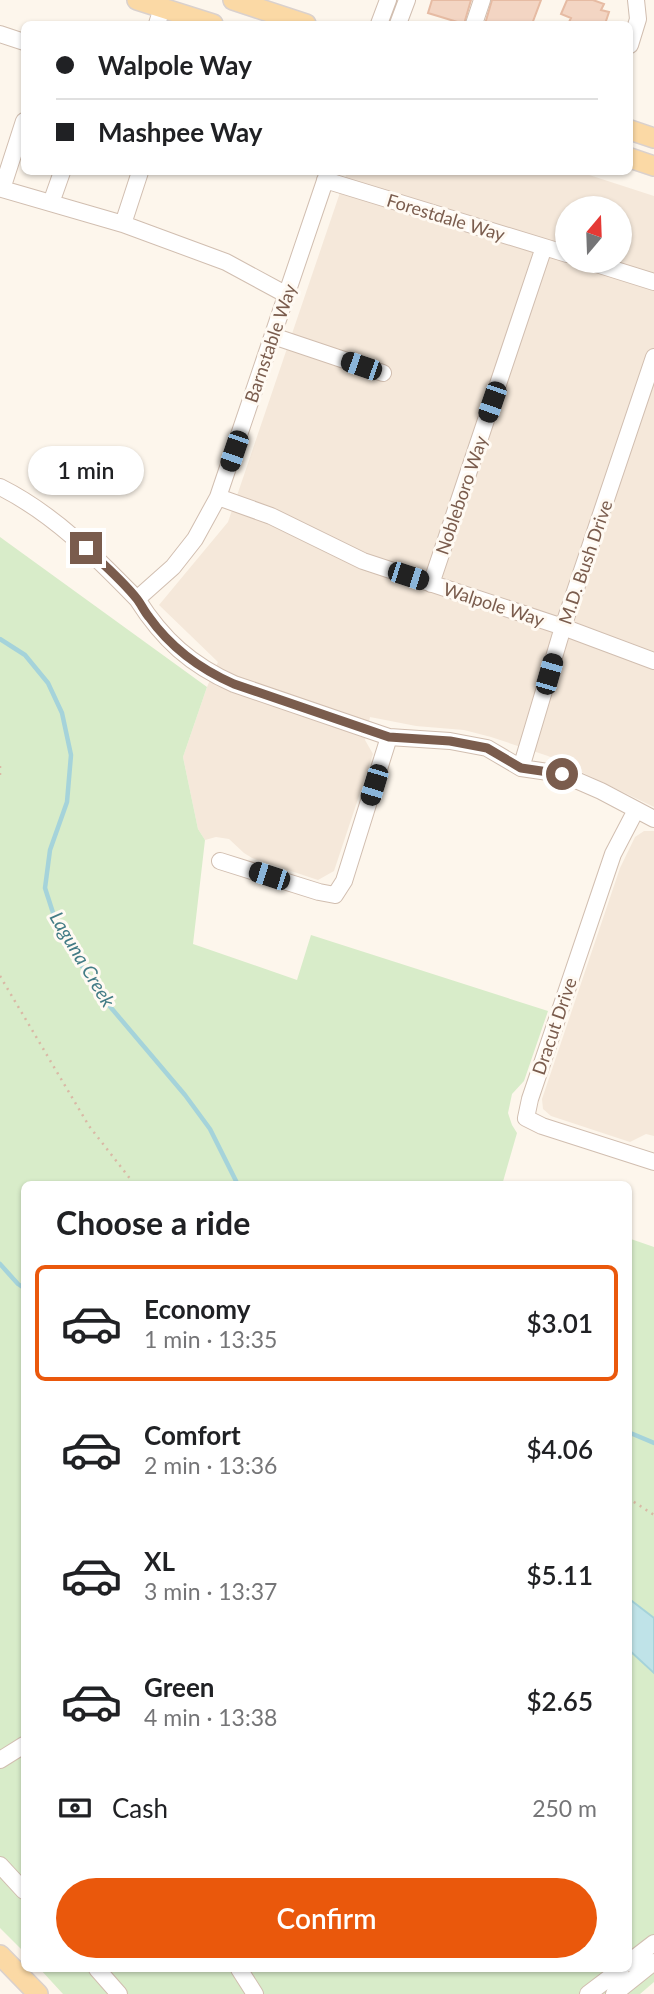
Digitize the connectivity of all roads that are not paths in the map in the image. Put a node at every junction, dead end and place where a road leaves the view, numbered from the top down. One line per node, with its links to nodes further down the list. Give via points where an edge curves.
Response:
1 (137, 0): 7 (main road)
2 (233, 0): 9 (main road)
3 (388, 0): 10 (street)
4 (407, 0): 11 (street)
5 (482, 0): 12 (street)
6 (636, 0): 14 (street, via 638,19)
7 (160, 16): 8 (main road)
8 (193, 21)
9 (297, 21)
10 (380, 21)
11 (399, 21)
12 (475, 21)
13 (0, 34): 15 (street)
14 (633, 35)
15 (21, 41)
16 (21, 130): 24 (street)
17 (633, 131): 18 (main road)
18 (654, 138)
19 (633, 159): 20 (main road)
20 (654, 166)
21 (61, 175): 25 (street)
22 (139, 175): 26 (street)
23 (327, 176): 27 (street, Forestdale Way); 31 (street, Barnstable Way)
24 (1, 188): 25 (street)
25 (51, 203): 26 (street)
26 (123, 224): 31 (street, via 226,262)
27 (544, 247): 28 (street, Forestdale Way); 37 (street, Nobleboro Way)
28 (555, 250)
29 (625, 273): 30 (street)
30 (654, 282)
31 (286, 295): 32 (street, Barnstable Way)
32 (273, 336): 34 (street); 36 (street, Barnstable Way)
33 (654, 358): 39 (street, M.D. Bush Drive)
34 (383, 373)
35 (0, 487): 38 (street, via 70,533)
36 (218, 497): 37 (street, Walpole Way, via 291,525 363,561); 38 (street, Barnstable Way, via 195,540)
37 (431, 584): 39 (street, Walpole Way)
38 (137, 599): 41 (street, via 172,644 211,674)
39 (562, 627): 40 (street, Walpole Way); 42 (street, M.D. Bush Drive)
40 (654, 661)
41 (389, 737): 42 (street, via 487,748); 45 (street, via 344,881 335,895)
42 (521, 768): 43 (street, via 562,774)
43 (636, 810): 44 (street); 46 (street, Dracut Drive, via 613,854 526,1118)
44 (654, 820)
45 (220, 861)
46 (653, 1156)
47 (21, 1747): 48 (street)
48 (0, 1760)
49 (0, 1865): 50 (street)
50 (21, 1888)
51 (654, 1943): 53 (street)
52 (0, 1955): 58 (main road)
53 (632, 1960)
54 (654, 1962): 62 (street)
55 (100, 1972): 59 (street)
56 (241, 1972): 60 (street)
57 (617, 1972): 61 (street)
58 (38, 1994)
59 (119, 1994)
60 (255, 1994)
61 (588, 1994)
62 (614, 1994)

